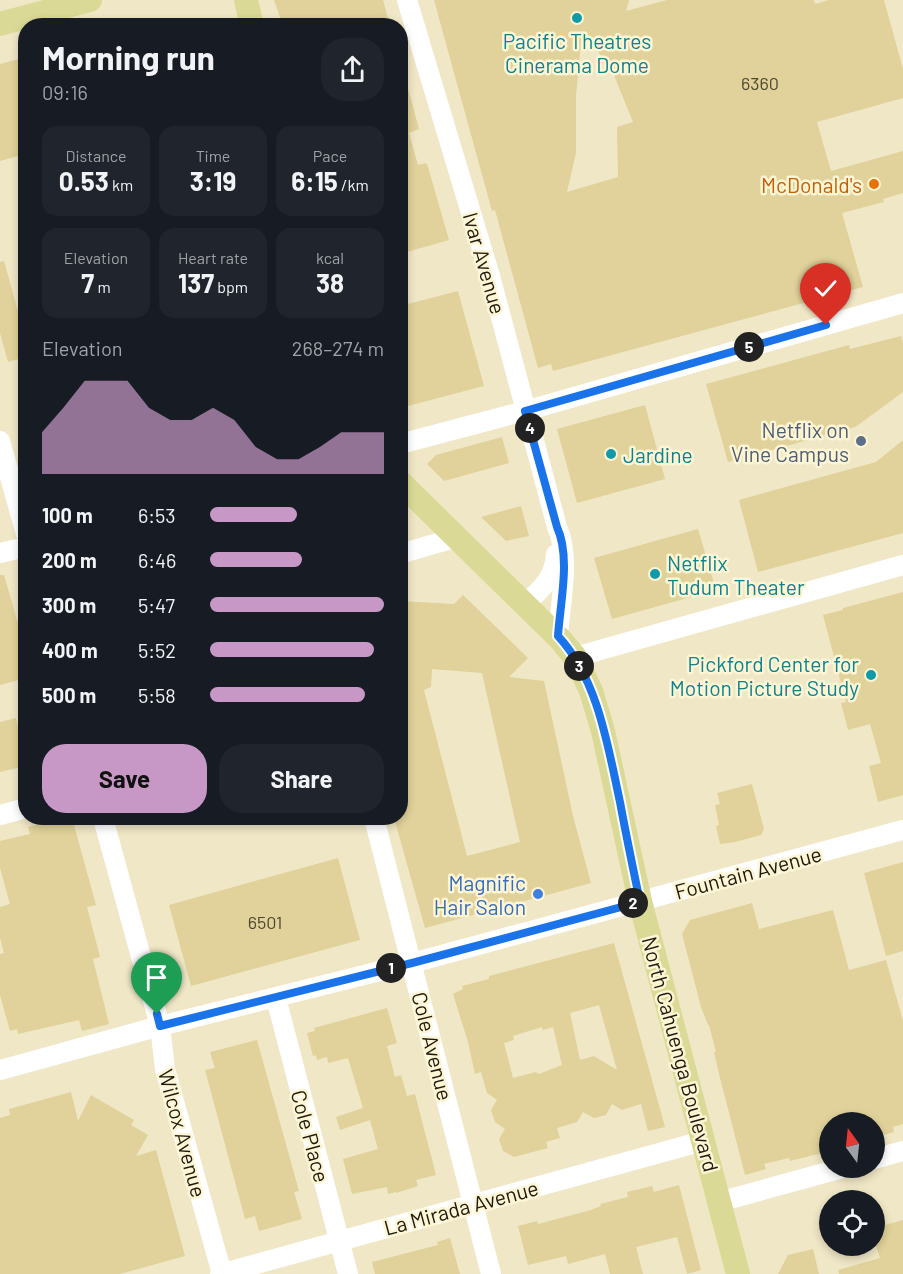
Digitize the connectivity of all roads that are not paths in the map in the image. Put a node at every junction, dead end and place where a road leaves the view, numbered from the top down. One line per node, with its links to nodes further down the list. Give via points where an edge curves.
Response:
1 (90, 0): 4 (main road)
2 (246, 0): 5 (main road)
3 (407, 0): 9 (street, Ivar Avenue, via 490,276)
4 (59, 17)
5 (250, 18)
6 (18, 22): 7 (main road)
7 (0, 24)
8 (903, 303): 9 (street)
9 (525, 411): 11 (street); 14 (street, Ivar Avenue)
10 (0, 441): 13 (street)
11 (408, 442)
12 (408, 490): 15 (main road, North Cahuenga Boulevard)
13 (18, 505)
14 (557, 527): 20 (street, Ivar Avenue, via 555,560 546,585); 21 (street, Ivar Avenue, via 564,561)
15 (458, 537): 17 (street); 20 (main road, North Cahuenga Boulevard)
16 (18, 549): 18 (street)
17 (408, 552)
18 (0, 553)
19 (903, 565): 22 (street)
20 (525, 604): 21 (main road, North Cahuenga Boulevard)
21 (558, 636): 22 (main road, North Cahuenga Boulevard)
22 (575, 657): 28 (main road, North Cahuenga Boulevard, via 603,731)
23 (18, 810): 24 (street)
24 (0, 815)
25 (105, 825): 31 (street, Wilcox Avenue)
26 (376, 825): 29 (street, Cole Avenue)
27 (903, 830): 28 (street, Fountain Avenue)
28 (640, 902): 29 (street, Fountain Avenue); 33 (main road, North Cahuenga Boulevard)
29 (412, 963): 30 (street, Fountain Avenue); 38 (street, Cole Avenue)
30 (276, 998): 31 (street, Fountain Avenue); 39 (street, Cole Place)
31 (160, 1026): 32 (street, Fountain Avenue); 40 (street, Wilcox Avenue, via 165,1069)
32 (0, 1070)
33 (703, 1141): 37 (main road, North Cahuenga Boulevard); 38 (street, La Mirada Avenue)
34 (903, 1151): 35 (street)
35 (885, 1156)
36 (819, 1174): 37 (street)
37 (719, 1202): 43 (main road, North Cahuenga Boulevard)
38 (473, 1204): 39 (street, La Mirada Avenue); 42 (street, Cole Avenue)
39 (339, 1241): 40 (street, La Mirada Avenue); 41 (street, Cole Place)
40 (221, 1274)
41 (348, 1274)
42 (491, 1274)
43 (738, 1274)

